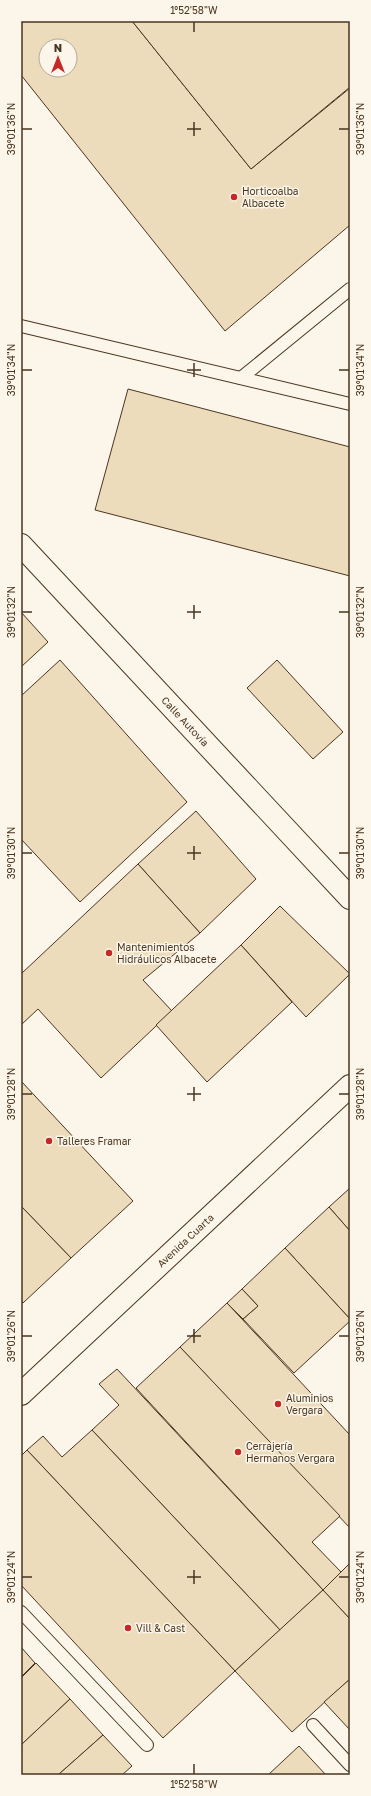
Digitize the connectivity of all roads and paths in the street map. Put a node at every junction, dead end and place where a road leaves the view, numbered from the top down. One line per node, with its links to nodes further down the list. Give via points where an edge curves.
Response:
1 (350, 290): 3 (lane)
2 (21, 326): 3 (lane)
3 (240, 378): 4 (lane)
4 (350, 404)
5 (21, 545): 6 (street, Calle Autovía)
6 (350, 898)
7 (350, 1086): 8 (street, Avenida Cuarta)
8 (21, 1394)
9 (21, 1612): 11 (lane)
10 (313, 1725): 12 (lane)
11 (147, 1744)
12 (350, 1766)

